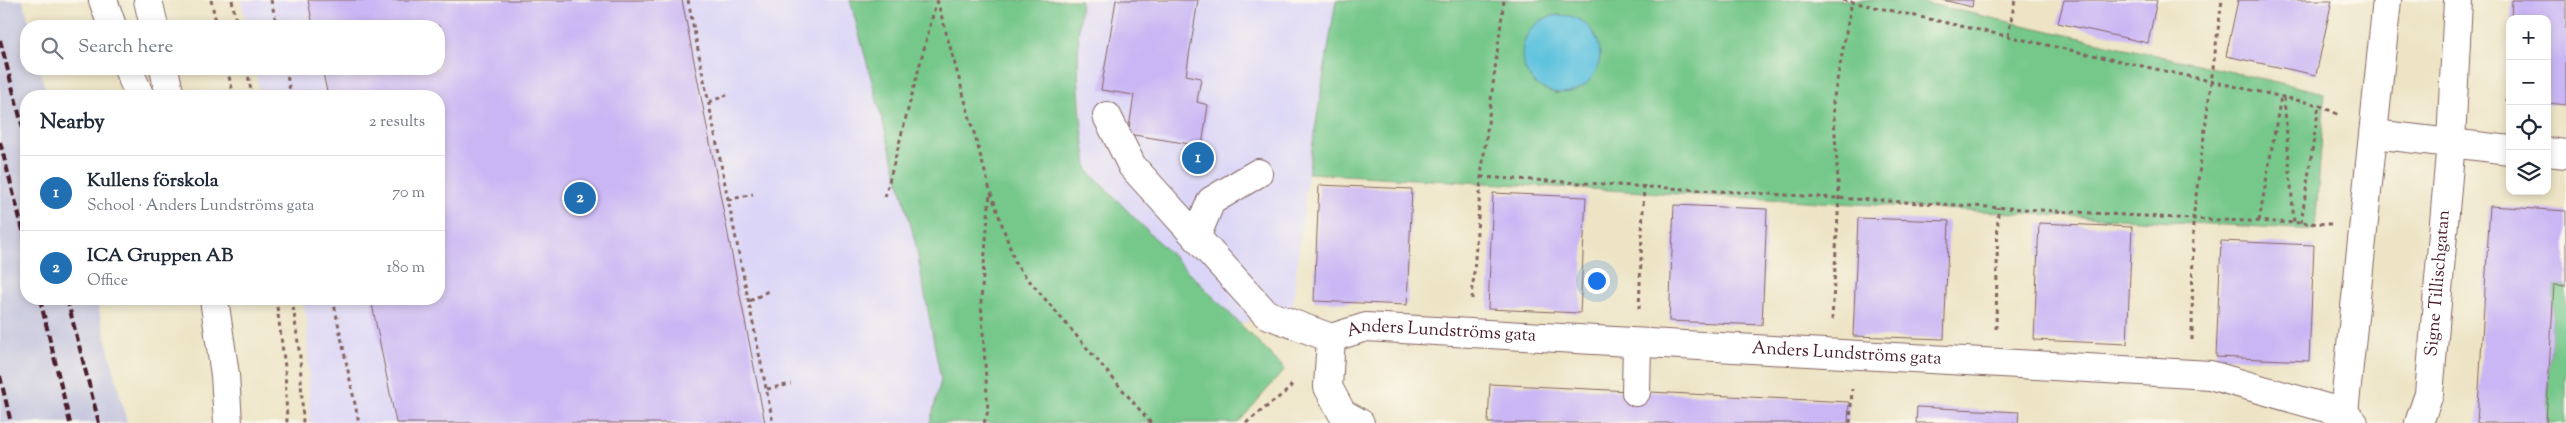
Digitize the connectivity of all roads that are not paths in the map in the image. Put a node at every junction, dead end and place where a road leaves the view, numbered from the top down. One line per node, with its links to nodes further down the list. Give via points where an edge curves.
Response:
1 (103, 0): 5 (street)
2 (148, 0): 6 (street)
3 (2387, 0): 12 (street)
4 (2458, 0): 13 (street, Signe Tillischgatan)
5 (110, 20)
6 (153, 20)
7 (131, 75): 9 (street)
8 (165, 75): 10 (street)
9 (137, 90)
10 (169, 90)
11 (1107, 116): 18 (street, via 1132,166)
12 (2374, 134): 13 (street); 23 (street)
13 (2451, 142): 14 (street); 26 (street, Signe Tillischgatan, via 2430,394)
14 (2506, 149)
15 (2551, 152): 16 (street)
16 (2566, 154)
17 (1258, 173): 18 (street, via 1211,200)
18 (1197, 236): 20 (street, via 1266,314)
19 (215, 305): 24 (street)
20 (1331, 338): 21 (street, Anders Lundströms gata, via 1366,327); 25 (street, via 1328,387 1342,413)
21 (1637, 343): 22 (street); 23 (street, Anders Lundströms gata, via 2210,375)
22 (1636, 392)
23 (2349, 418)
24 (228, 423)
25 (1360, 423)
26 (2420, 423)

